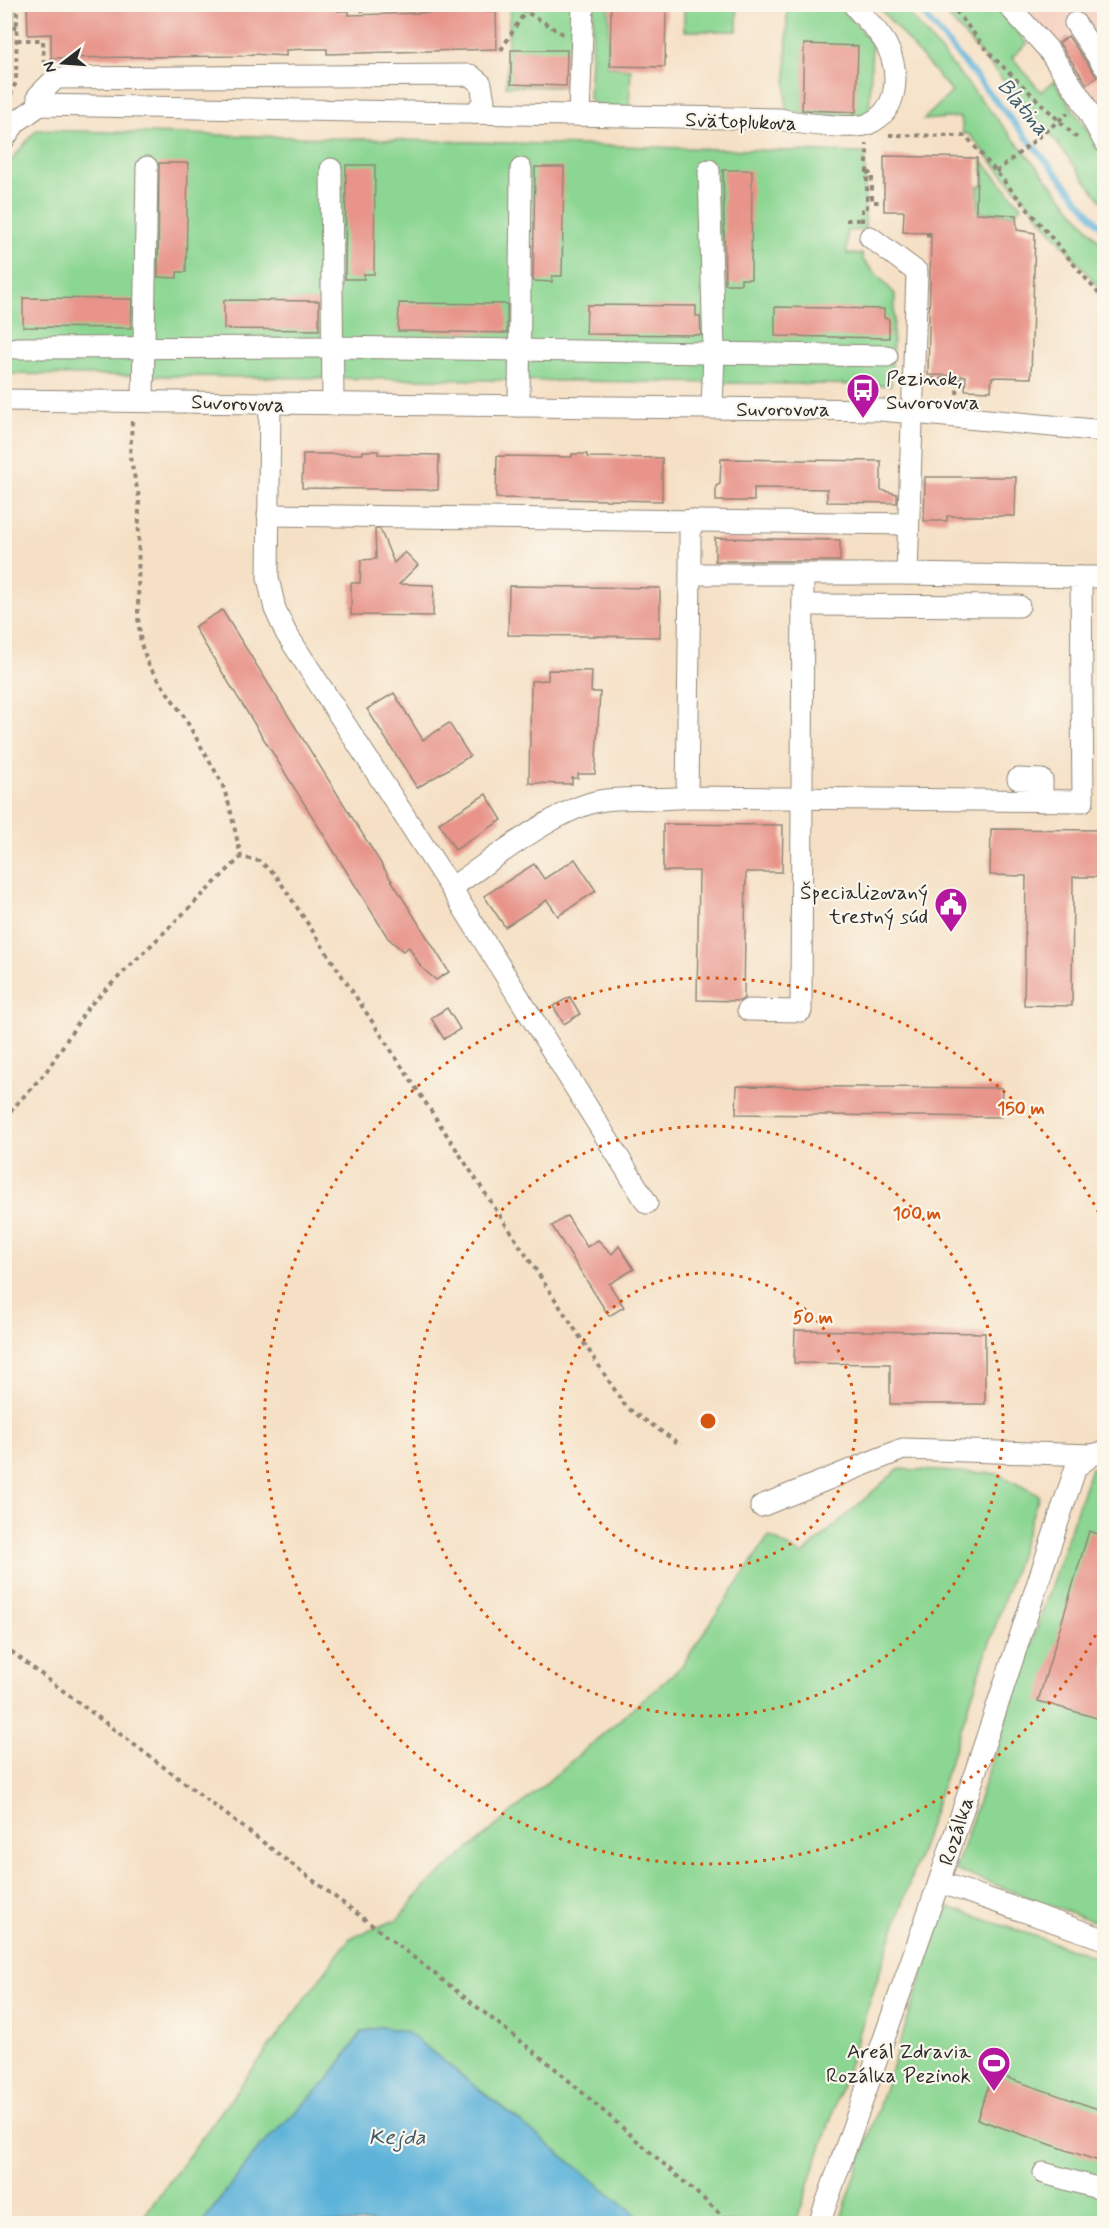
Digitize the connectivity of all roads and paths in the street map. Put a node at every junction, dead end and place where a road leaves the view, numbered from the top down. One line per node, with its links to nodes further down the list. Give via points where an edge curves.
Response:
1 (17, 4): 13 (path)
2 (355, 4): 10 (path, via 362,6)
3 (513, 4): 9 (path)
4 (530, 4): 9 (path)
5 (583, 4): 22 (street)
6 (853, 4): 24 (street, via 885,43 897,85 886,110)
7 (950, 4): 23 (path, via 992,56)
8 (1007, 4): 27 (street, via 1047,48)
9 (525, 11): 15 (path); 16 (path)
10 (363, 14)
11 (1075, 23): 17 (street)
12 (4, 27): 13 (path)
13 (17, 27): 14 (path)
14 (17, 40): 18 (path, via 43,40); 20 (path, via 16,82)
15 (570, 40)
16 (501, 50)
17 (1104, 66)
18 (44, 68)
19 (40, 105): 21 (street, Svätoplukova); 21 (street, via 38,96 56,78 470,75 481,84 484,101); 26 (street, via 16,122)
20 (4, 108)
21 (476, 113): 22 (street, Svätoplukova)
22 (579, 115): 24 (street, Svätoplukova)
23 (1058, 121)
24 (867, 125): 32 (path, via 873,135 966,136); 33 (path)
25 (1051, 126): 32 (path)
26 (4, 139)
27 (1104, 141)
28 (147, 167): 42 (street)
29 (331, 169): 40 (street)
30 (521, 169): 43 (street)
31 (710, 170): 44 (street, Suvorovova)
32 (996, 172): 39 (path)
33 (867, 173): 34 (path, via 872,173 872,202); 36 (path, via 867,207 862,207)
34 (884, 201)
35 (846, 220): 36 (path)
36 (865, 228): 56 (street, via 917,272)
37 (928, 233): 38 (path)
38 (928, 243)
39 (1104, 300)
40 (333, 347): 42 (street); 43 (street); 53 (street)
41 (16, 348): 42 (street)
42 (145, 348): 51 (street)
43 (521, 351): 44 (street); 54 (street)
44 (714, 353): 45 (street); 55 (street, Suvorovova)
45 (886, 356)
46 (924, 379): 47 (path)
47 (958, 380): 48 (path); 49 (path)
48 (966, 380)
49 (957, 394)
50 (4, 400): 51 (street, Suvorovova)
51 (139, 400): 52 (street, Suvorovova); 72 (path, via 129,437 131,469 139,497 141,644 149,666 222,783)
52 (270, 405): 53 (street, Suvorovova); 58 (street)
53 (333, 405): 54 (street, Suvorovova)
54 (519, 406): 55 (street, Suvorovova)
55 (712, 408): 56 (street, Suvorovova)
56 (910, 413): 57 (street, Suvorovova); 60 (street)
57 (1104, 431)
58 (268, 515): 59 (street); 73 (street, via 268,578 286,633)
59 (690, 520): 60 (street); 61 (street)
60 (906, 524): 63 (street)
61 (690, 574): 62 (street); 69 (street)
62 (802, 574): 63 (street); 66 (street)
63 (907, 574): 64 (street)
64 (1081, 577): 65 (street); 71 (street, via 1083,801)
65 (1104, 577)
66 (803, 605): 67 (street); 70 (street)
67 (1019, 606)
68 (1018, 779): 71 (street, via 1042,780)
69 (687, 797): 70 (street); 73 (street, via 584,805)
70 (802, 798): 71 (street); 74 (street, via 801,1011)
71 (1042, 801)
72 (241, 857): 75 (path, via 88,1007 46,1072); 77 (path, via 259,861 274,874 626,1407)
73 (451, 888): 76 (street)
74 (748, 1010)
75 (4, 1118)
76 (647, 1203)
77 (681, 1445)
78 (1098, 1453): 79 (street, via 903,1449); 81 (street, Rozálka, via 1076,1467)
79 (761, 1506)
80 (4, 1646): 85 (path, via 551,2065)
81 (939, 1882): 82 (street); 86 (street, Rozálka)
82 (1104, 1939)
83 (1044, 2173): 84 (street)
84 (1104, 2190)
85 (732, 2223)
86 (819, 2223)

